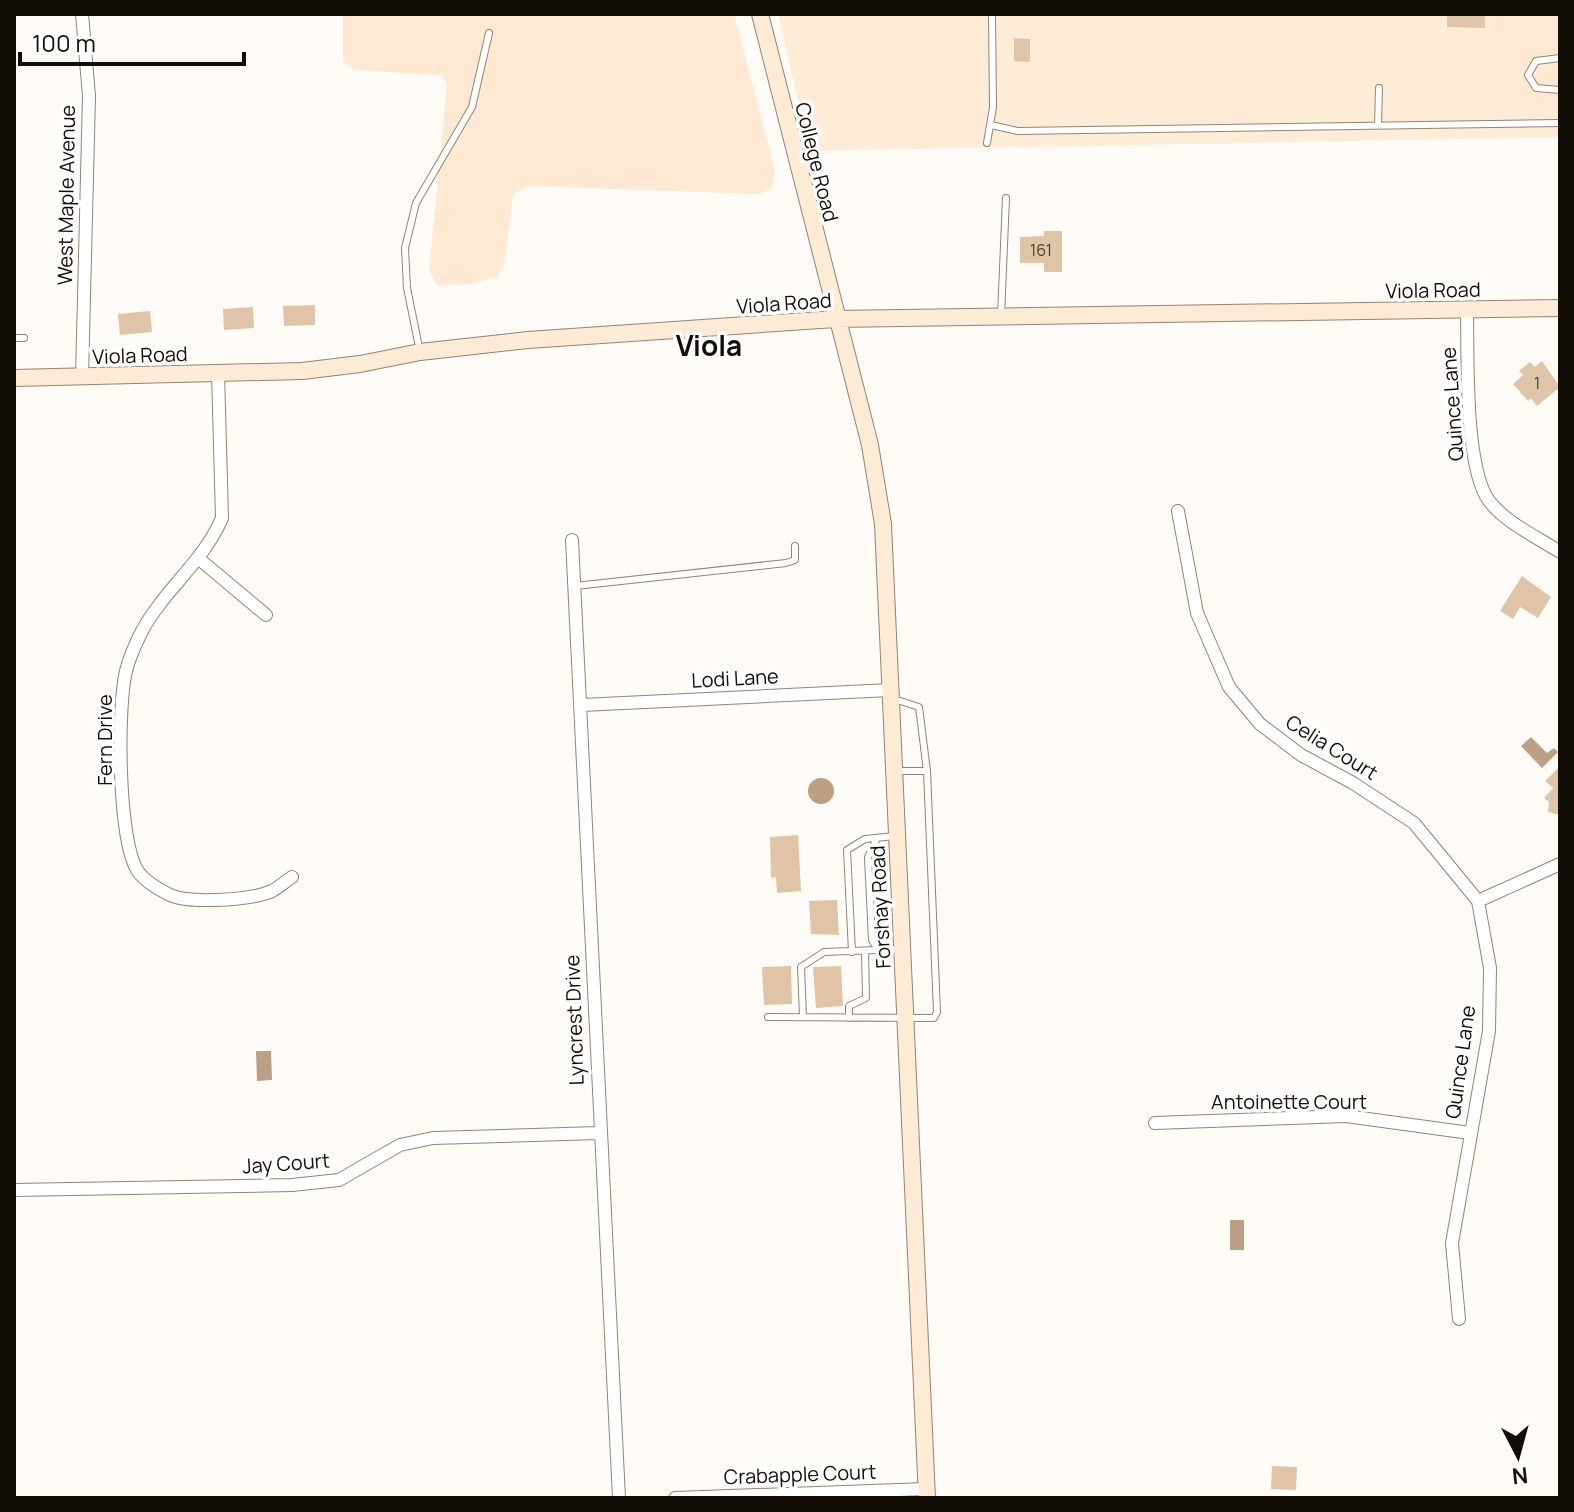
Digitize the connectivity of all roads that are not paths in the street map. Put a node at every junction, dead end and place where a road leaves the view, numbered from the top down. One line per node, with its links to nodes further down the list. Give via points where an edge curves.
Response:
1 (82, 14): 21 (street, West Maple Avenue, via 89,96)
2 (760, 14): 16 (street, College Road)
3 (992, 14): 9 (lane)
4 (489, 33): 19 (lane, via 472,107 416,203 405,248)
5 (1560, 58): 7 (lane, via 1536,61 1528,75 1536,88)
6 (1379, 88): 10 (lane)
7 (1560, 90)
8 (1560, 123): 10 (lane)
9 (991, 125): 10 (lane, via 1018,131); 11 (lane)
10 (1378, 125)
11 (987, 143)
12 (1006, 198): 15 (lane)
13 (1560, 308): 14 (street, Viola Road)
14 (1467, 310): 15 (street, Viola Road); 26 (street, Quince Lane, via 1471,416 1488,500 1510,521)
15 (1001, 316): 16 (street, Viola Road)
16 (835, 319): 19 (street, Viola Road); 30 (street, Forshay Road, via 879,489)
17 (14, 338): 18 (lane)
18 (24, 338)
19 (420, 352): 20 (street, Viola Road, via 302,371)
20 (218, 373): 21 (street, Viola Road); 27 (street, Fern Drive, via 222,518)
21 (82, 377): 22 (street, Viola Road)
22 (14, 378)
23 (1178, 511): 38 (street, Celia Court, via 1197,613 1229,687 1260,724 1301,755 1414,823)
24 (572, 540): 28 (street, Lyncrest Drive)
25 (795, 546): 28 (lane, via 795,560 786,563)
26 (1560, 552)
27 (198, 558): 29 (street); 37 (street, Fern Drive, via 163,597 126,669 121,746 130,854 152,885 182,898 247,897 272,891)
28 (575, 586): 31 (street, Lyncrest Drive)
29 (266, 615)
30 (891, 694): 31 (street, Lodi Lane); 32 (street, Forshay Road); 33 (lane, via 919,707)
31 (582, 705): 48 (street, Lyncrest Drive)
32 (894, 771): 33 (lane); 34 (street, Forshay Road)
33 (927, 771): 46 (lane, via 937,1012 934,1018)
34 (897, 836): 35 (lane); 39 (street, Forshay Road)
35 (877, 838): 40 (lane, via 868,857 872,940); 42 (lane, via 847,850)
36 (1560, 864): 38 (street)
37 (292, 877)
38 (1478, 901): 49 (street, Quince Lane, via 1490,968 1489,1031)
39 (902, 949): 40 (lane); 46 (street, Forshay Road)
40 (878, 950): 41 (lane)
41 (865, 951): 42 (lane); 45 (lane, via 866,998 849,1006)
42 (852, 952): 43 (lane, via 824,952 801,967)
43 (803, 1016): 44 (lane); 45 (lane)
44 (768, 1017)
45 (849, 1018): 46 (lane)
46 (905, 1020): 52 (street, Forshay Road)
47 (1155, 1123): 49 (street, Antoinette Court, via 1346,1116)
48 (598, 1133): 50 (street, Jay Court, via 433,1138 400,1145 339,1180 292,1185); 53 (street, Lyncrest Drive)
49 (1470, 1133): 51 (street, Quince Lane, via 1452,1243)
50 (14, 1190)
51 (1459, 1319)
52 (926, 1494): 54 (street, Crabapple Court)
53 (619, 1498)
54 (675, 1498)

